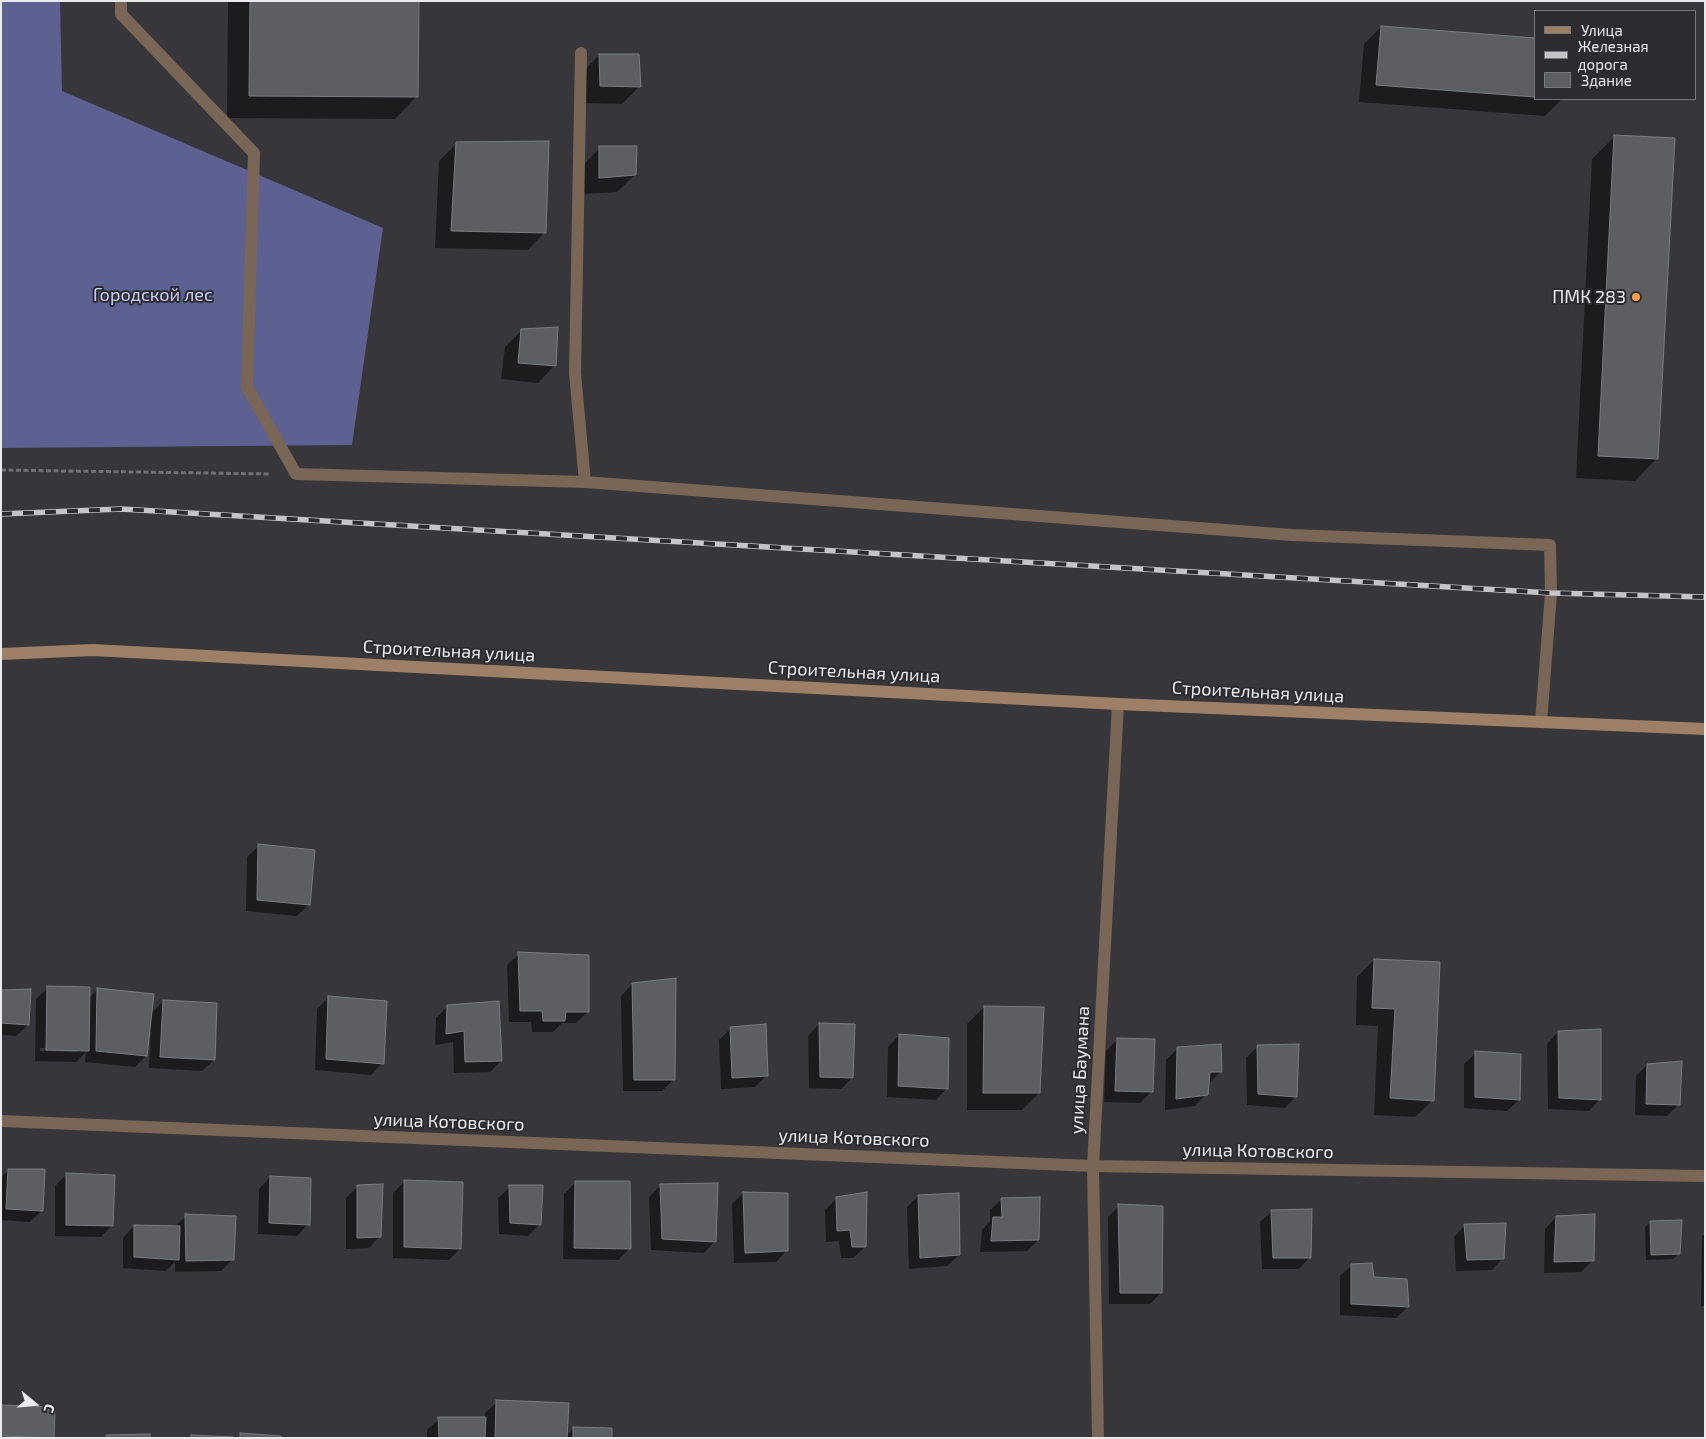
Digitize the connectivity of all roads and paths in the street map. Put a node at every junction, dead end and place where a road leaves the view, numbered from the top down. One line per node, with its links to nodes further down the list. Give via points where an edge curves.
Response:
1 (121, 1): 4 (street, via 121,14 254,153 247,387)
2 (581, 53): 5 (street, via 574,373)
3 (1, 470): 4 (path)
4 (296, 474): 5 (street)
5 (585, 482): 8 (street, via 1292,535 1550,546 1552,593)
6 (1, 654): 7 (street, Строительная улица, via 93,650)
7 (1118, 704): 8 (street, Строительная улица); 11 (street, улица Баумана)
8 (1541, 722): 9 (street, Строительная улица)
9 (1705, 729)
10 (1, 1121): 11 (street, улица Котовского)
11 (1093, 1166): 12 (street, улица Котовского); 13 (street, улица Баумана)
12 (1705, 1176)
13 (1098, 1438)

